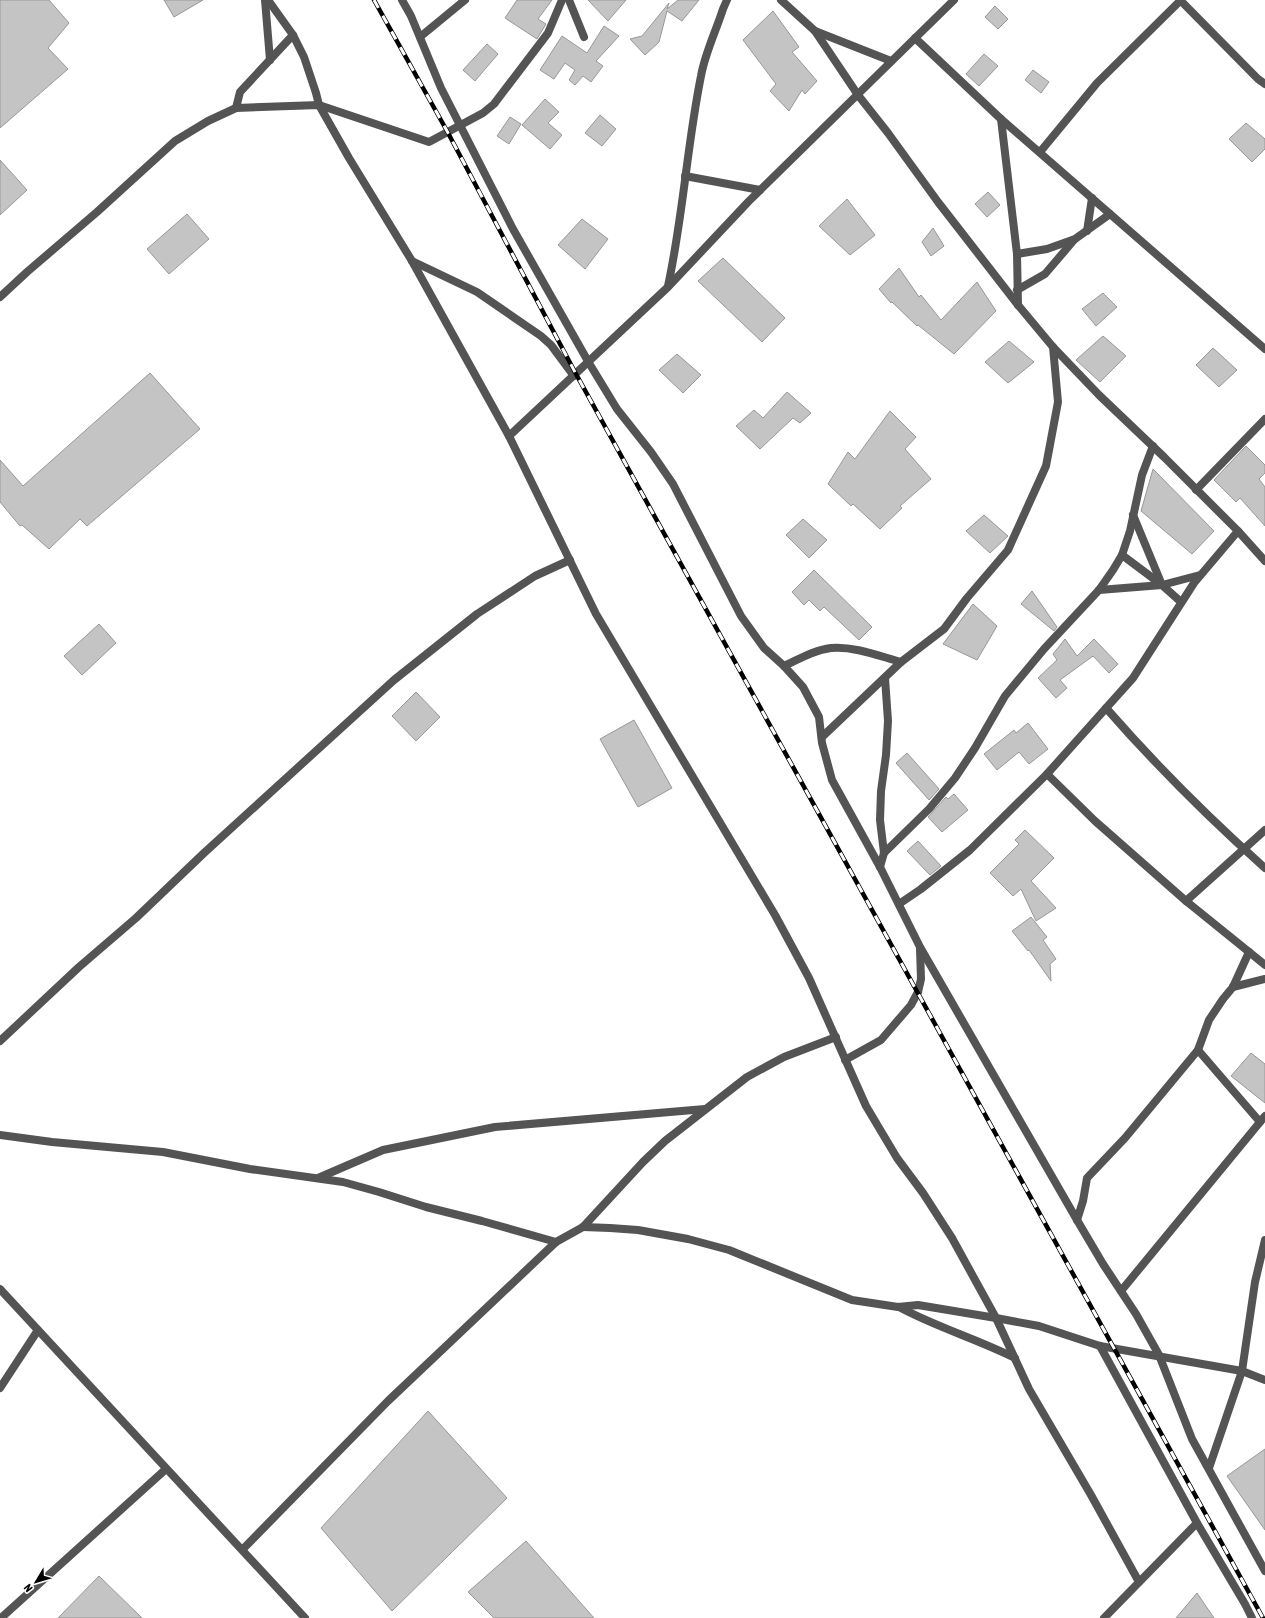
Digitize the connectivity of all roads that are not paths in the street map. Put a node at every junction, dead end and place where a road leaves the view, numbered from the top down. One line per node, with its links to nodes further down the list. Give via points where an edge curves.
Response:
1 (266, 0): 11 (street); 15 (street)
2 (402, 0): 12 (street)
3 (465, 0): 12 (street)
4 (562, 0): 22 (street, via 548,33 513,81 494,104)
5 (569, 0): 13 (street)
6 (727, 0): 24 (street, via 701,74)
7 (781, 0): 10 (street)
8 (954, 0): 14 (street)
9 (1180, 0): 17 (street); 23 (street, via 1098,83)
10 (815, 31): 16 (street); 18 (street)
11 (292, 35): 15 (street); 19 (street, via 304,57)
12 (420, 37): 22 (street)
13 (584, 38)
14 (915, 38): 16 (street); 21 (street)
15 (270, 60): 20 (street, via 240,92)
16 (891, 61): 18 (street)
17 (1265, 84)
18 (858, 95): 25 (street); 35 (street)
19 (319, 105): 20 (street); 22 (street, via 429,142); 31 (street)
20 (236, 108): 34 (street, via 175,141)
21 (1001, 119): 23 (street); 30 (street)
22 (460, 125): 38 (street, via 513,229)
23 (1040, 152): 26 (street)
24 (685, 176): 25 (street); 32 (street)
25 (760, 190): 32 (street)
26 (1092, 198): 27 (street); 28 (street)
27 (1110, 214): 28 (street); 37 (street)
28 (1087, 231): 29 (street)
29 (1074, 239): 30 (street, via 1046,249); 33 (street, via 1045,274)
30 (1017, 254): 33 (street)
31 (412, 261): 39 (street, via 476,292 541,336); 41 (street)
32 (668, 287): 38 (street)
33 (1017, 290): 35 (street)
34 (0, 297)
35 (1018, 305): 36 (street)
36 (1053, 347): 42 (street, via 1099,395); 53 (street, via 1058,402 1046,466 1008,550 944,628)
37 (1265, 349)
38 (588, 363): 39 (street); 54 (street, via 617,409 673,484 741,616 764,648)
39 (574, 376): 41 (street)
40 (1265, 419): 43 (street)
41 (509, 436): 47 (street)
42 (1154, 446): 43 (street); 44 (street, via 1142,475)
43 (1196, 490): 45 (street)
44 (1133, 515): 46 (street); 50 (street)
45 (1238, 531): 48 (street); 49 (street)
46 (1122, 555): 50 (street); 51 (street)
47 (570, 560): 71 (street, via 600,621 775,915 809,978); 72 (street, via 535,576 477,614 394,680)
48 (1265, 561)
49 (1200, 575): 50 (street); 52 (street)
50 (1162, 585): 51 (street); 52 (street)
51 (1099, 590): 61 (street, via 1044,649 1005,696 955,778)
52 (1181, 602): 56 (street, via 1133,678)
53 (901, 662): 54 (street, via 854,650 831,648 806,655); 55 (street)
54 (784, 666): 57 (street, via 803,687 819,717)
55 (885, 678): 57 (street); 61 (street, via 888,721 880,820)
56 (1106, 708): 58 (street); 60 (street, via 1129,735)
57 (822, 737): 62 (street, via 832,780)
58 (1047, 774): 64 (street); 65 (street, via 970,850)
59 (1265, 830): 60 (street)
60 (1243, 848): 63 (street); 64 (street)
61 (884, 853): 62 (street)
62 (880, 867): 65 (street)
63 (1265, 868)
64 (1186, 901): 67 (street)
65 (899, 904): 66 (street)
66 (920, 947): 74 (street, via 921,979 918,992 911,1004 881,1040); 79 (street)
67 (1249, 952): 68 (street); 70 (street)
68 (1265, 965)
69 (1265, 979): 70 (street)
70 (1233, 987): 73 (street, via 1209,1020)
71 (836, 1037): 74 (street); 75 (street, via 784,1057 747,1077)
72 (0, 1041)
73 (1198, 1050): 76 (street); 79 (street, via 1125,1138 1087,1178)
74 (845, 1060): 86 (street, via 866,1106 897,1158 952,1238)
75 (706, 1109): 78 (street, via 495,1127 383,1150); 80 (street, via 654,1152)
76 (1262, 1119): 84 (street)
77 (0, 1135): 78 (street, via 163,1152 250,1169)
78 (318, 1178): 82 (street, via 343,1182)
79 (1077, 1220): 84 (street)
80 (583, 1227): 82 (street); 85 (street, via 638,1230 688,1239 729,1250 852,1300)
81 (1265, 1240): 91 (street, via 1255,1282)
82 (556, 1242): 97 (street, via 388,1400)
83 (0, 1289): 87 (street)
84 (1121, 1291): 89 (street)
85 (898, 1307): 86 (street, via 918,1305); 90 (street, via 925,1321)
86 (996, 1318): 88 (street, via 1039,1326); 90 (street)
87 (38, 1330): 93 (street); 95 (street)
88 (1100, 1346): 89 (street); 96 (street)
89 (1159, 1355): 91 (street); 94 (street, via 1192,1439)
90 (1015, 1358): 99 (street, via 1029,1389)
91 (1242, 1371): 92 (street); 94 (street)
92 (1265, 1380)
93 (0, 1388)
94 (1208, 1468): 98 (street)
95 (166, 1469): 97 (street); 100 (street)
96 (1197, 1523): 99 (street); 103 (street)
97 (243, 1549): 101 (street)
98 (1265, 1571)
99 (1139, 1582): 102 (street)
100 (1, 1618)
101 (305, 1618)
102 (1104, 1618)
103 (1252, 1618)

